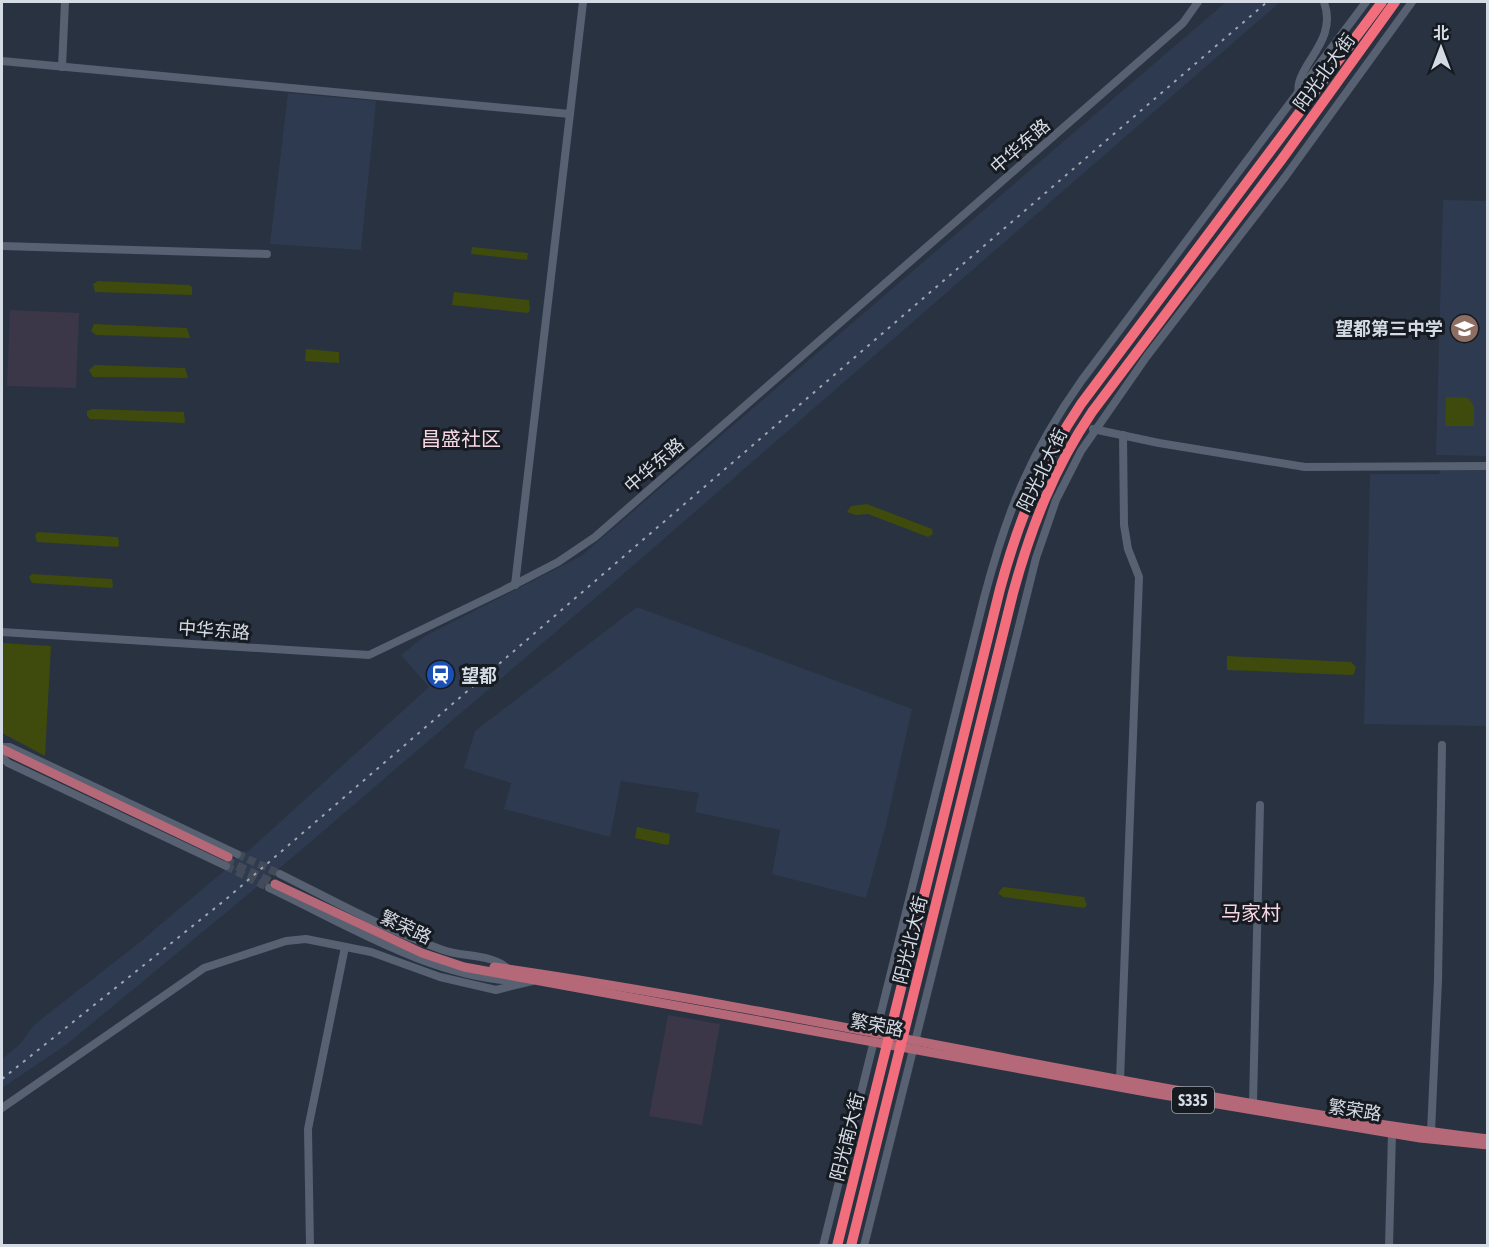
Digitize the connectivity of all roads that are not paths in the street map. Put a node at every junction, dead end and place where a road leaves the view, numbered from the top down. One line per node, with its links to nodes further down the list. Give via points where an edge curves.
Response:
1 (65, 2): 10 (street)
2 (583, 2): 13 (street)
3 (1198, 2): 20 (street, 中华东路, via 1183,23 595,537)
4 (1324, 2): 11 (street, via 1328,26 1322,44 1300,76)
5 (1366, 2): 11 (street)
6 (1382, 2): 12 (highway, 阳光北大街)
7 (1395, 2): 16 (highway, 阳光北大街)
8 (1412, 2): 17 (street, via 1285,177 1147,356)
9 (2, 61): 10 (street)
10 (62, 68): 13 (street)
11 (1298, 93): 12 (street); 28 (street, via 1068,400 1021,482 992,567)
12 (1304, 106): 29 (highway, 阳光北大街, via 1081,404 1031,494 1000,589)
13 (570, 114): 20 (street)
14 (2, 246): 15 (street)
15 (267, 254)
16 (1082, 426): 17 (street); 30 (highway, 阳光北大街, via 1043,499 1024,553)
17 (1097, 429): 18 (street); 31 (street, via 1066,480 1036,558)
18 (1123, 435): 19 (street, via 1277,465); 32 (street, via 1124,525 1139,577)
19 (1488, 466)
20 (515, 585): 21 (street, 中华东路, via 369,655)
21 (2, 632)
22 (1442, 745): 35 (street)
23 (2, 748): 24 (main road, via 229,859)
24 (2, 755)
25 (1260, 805): 33 (street)
26 (345, 947): 27 (street, via 496,990); 34 (street, via 306,939 286,941 204,968); 39 (street, via 308,1129)
27 (532, 981): 28 (main road, 繁荣路); 28 (main road, 繁荣路, via 432,957 275,882 433,953 465,963)
28 (875, 1038): 29 (main road, 繁荣路); 40 (street)
29 (888, 1040): 30 (main road, 繁荣路); 41 (highway, 阳光南大街)
30 (901, 1043): 31 (main road, 繁荣路 / S335); 42 (highway, 阳光南大街)
31 (915, 1045): 32 (main road, 繁荣路 / S335); 36 (main road, 繁荣路 / S335, via 1152,1093); 43 (street)
32 (1120, 1080): 33 (main road, 繁荣路 / S335)
33 (1253, 1103): 35 (main road, 繁荣路 / S335)
34 (2, 1108)
35 (1431, 1132): 37 (main road, 繁荣路 / S335)
36 (1392, 1133): 38 (main road, 繁荣路 / S335); 44 (street)
37 (1488, 1139)
38 (1488, 1145)
39 (310, 1245)
40 (823, 1245)
41 (837, 1245)
42 (851, 1245)
43 (864, 1245)
44 (1389, 1245)

